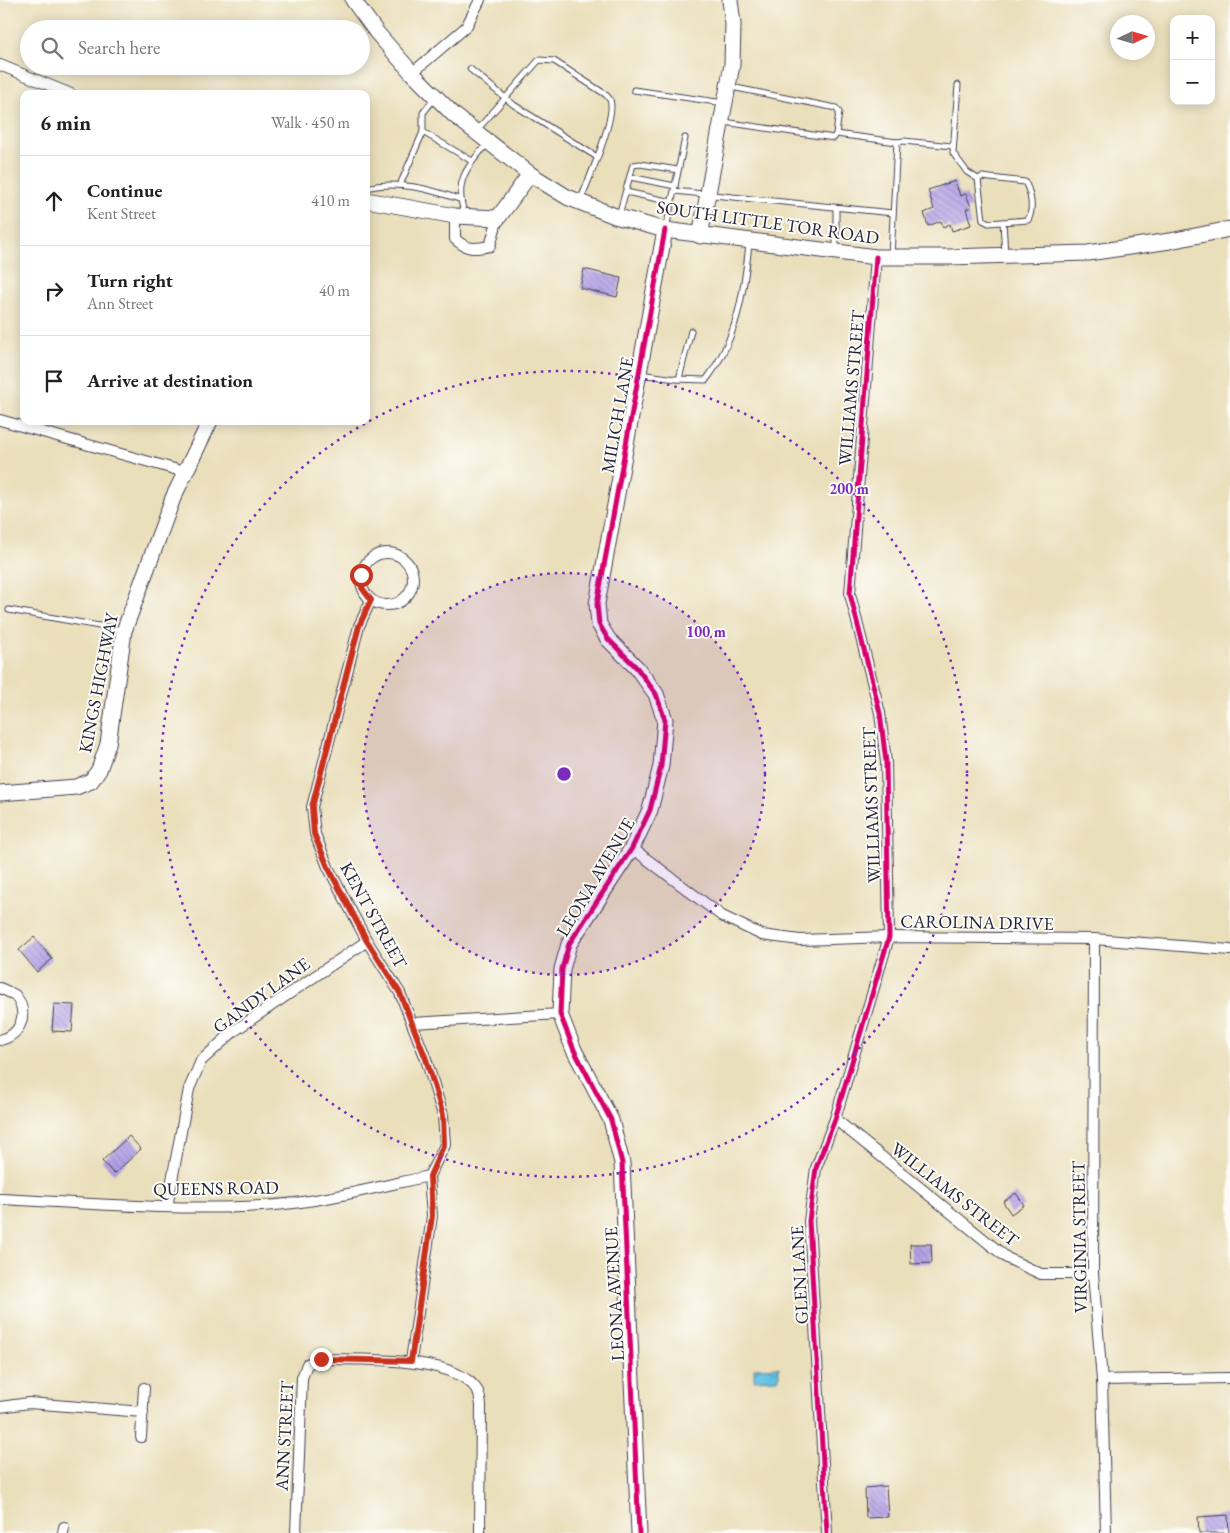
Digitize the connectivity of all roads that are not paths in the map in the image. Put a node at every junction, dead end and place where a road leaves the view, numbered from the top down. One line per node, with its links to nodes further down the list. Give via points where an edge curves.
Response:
1 (353, 0): 4 (street, SOUTH LITTLE TOR ROAD)
2 (480, 0): 9 (street, via 466,27)
3 (730, 0): 11 (street, via 733,24)
4 (368, 20)
5 (370, 23): 9 (street, SOUTH LITTLE TOR ROAD)
6 (0, 65): 8 (street)
7 (470, 69): 16 (lane)
8 (20, 73)
9 (412, 73): 15 (street, SOUTH LITTLE TOR ROAD)
10 (24, 75): 13 (street)
11 (728, 86): 17 (street); 21 (lane, via 836,108 839,112)
12 (958, 86): 25 (lane)
13 (61, 90)
14 (634, 90): 17 (lane)
15 (436, 97): 19 (lane, via 423,113); 20 (street, SOUTH LITTLE TOR ROAD)
16 (505, 98): 20 (lane); 26 (lane); 26 (lane, via 539,60 554,60 611,100)
17 (725, 103): 18 (street)
18 (721, 122): 21 (lane, via 834,138); 36 (street)
19 (423, 132): 27 (lane); 32 (lane)
20 (476, 132): 23 (street, SOUTH LITTLE TOR ROAD)
21 (836, 134): 24 (lane)
22 (685, 138): 28 (lane)
23 (488, 142): 27 (lane); 29 (street, SOUTH LITTLE TOR ROAD)
24 (897, 142): 25 (lane); 42 (lane)
25 (952, 146): 31 (lane, via 953,153 967,172)
26 (597, 158): 39 (lane)
27 (472, 162): 37 (lane, via 462,182)
28 (678, 170): 30 (lane, via 636,164); 34 (lane)
29 (530, 174): 39 (street, SOUTH LITTLE TOR ROAD); 45 (street)
30 (630, 176): 34 (lane); 35 (lane)
31 (978, 179): 46 (lane, via 983,220); 46 (lane, via 1025,182 1032,213 1028,220)
32 (400, 185): 33 (lane); 37 (lane)
33 (370, 188)
34 (674, 188): 36 (lane); 40 (lane)
35 (626, 192): 40 (lane); 44 (lane)
36 (708, 196): 41 (lane); 49 (street)
37 (459, 198): 43 (lane)
38 (370, 201): 43 (street)
39 (579, 202): 44 (street, SOUTH LITTLE TOR ROAD)
40 (672, 202): 48 (lane)
41 (836, 208): 42 (lane); 51 (lane)
42 (893, 213): 53 (lane)
43 (460, 216): 45 (street); 45 (street, via 455,239 473,250 490,246)
44 (619, 217): 48 (street, SOUTH LITTLE TOR ROAD)
45 (498, 218)
46 (1004, 222): 52 (lane)
47 (1230, 229): 52 (street, SOUTH LITTLE TOR ROAD, via 1088,253)
48 (665, 230): 49 (street, SOUTH LITTLE TOR ROAD); 55 (street, MILICH LANE)
49 (700, 236): 50 (street, SOUTH LITTLE TOR ROAD)
50 (750, 241): 51 (street, SOUTH LITTLE TOR ROAD); 56 (lane, via 735,328 716,367 706,380)
51 (836, 252): 53 (street, SOUTH LITTLE TOR ROAD)
52 (1006, 256): 53 (street, SOUTH LITTLE TOR ROAD)
53 (883, 257): 66 (street, WILLIAMS STREET, via 850,594 880,713 886,762)
54 (691, 331): 56 (lane)
55 (637, 374): 56 (lane); 61 (street, MILICH LANE)
56 (679, 379)
57 (0, 420): 59 (street)
58 (208, 425): 59 (street, KINGS HIGHWAY)
59 (185, 472): 63 (street, KINGS HIGHWAY)
60 (371, 600): 60 (street, via 362,588 361,580 367,562 373,556 384,552 402,557 409,563 414,577 408,596 388,605); 68 (street, KENT STREET, via 359,626 312,807 314,834)
61 (597, 604): 65 (street, LEONA AVENUE, via 599,624 656,694 665,720 661,766 650,810)
62 (9, 610): 63 (lane)
63 (124, 631): 64 (street, KINGS HIGHWAY, via 108,744 94,777 86,784 71,788)
64 (0, 793)
65 (632, 848): 66 (street, CAROLINA DRIVE, via 722,916 762,935 800,940); 71 (street, LEONA AVENUE, via 569,944 562,969)
66 (889, 937): 67 (street, CAROLINA DRIVE); 74 (street, GLEN LANE)
67 (1094, 939): 69 (street, CAROLINA DRIVE); 78 (street, VIRGINIA STREET)
68 (367, 941): 72 (street, KENT STREET, via 400,993); 77 (street, GANDY LANE, via 234,1031 201,1061 189,1089)
69 (1230, 950)
70 (0, 988): 73 (street, via 15,995 23,1012 17,1031)
71 (560, 1014): 72 (street); 88 (street, LEONA AVENUE, via 574,1050 611,1120 622,1163)
72 (413, 1023): 75 (street, KENT STREET, via 443,1115 444,1144)
73 (0, 1040)
74 (834, 1119): 78 (street, WILLIAMS STREET, via 1007,1258 1041,1274); 89 (street, GLEN LANE, via 816,1168 809,1221)
75 (430, 1176): 77 (street, QUEENS ROAD, via 326,1198 263,1206); 79 (street, KENT STREET, via 432,1216)
76 (0, 1199): 77 (street, QUEENS ROAD)
77 (167, 1208)
78 (1093, 1274): 81 (street, VIRGINIA STREET)
79 (411, 1361): 86 (street, ANN STREET, via 321,1359 307,1364 302,1378); 87 (street, ANN STREET, via 454,1373 478,1391 481,1405)
80 (1230, 1378): 81 (street)
81 (1102, 1380): 90 (street, VIRGINIA STREET)
82 (144, 1388): 84 (street)
83 (0, 1407): 84 (street, via 29,1403)
84 (142, 1412): 85 (street)
85 (141, 1436)
86 (296, 1533)
87 (480, 1533)
88 (639, 1533)
89 (827, 1533)
90 (1106, 1533)

